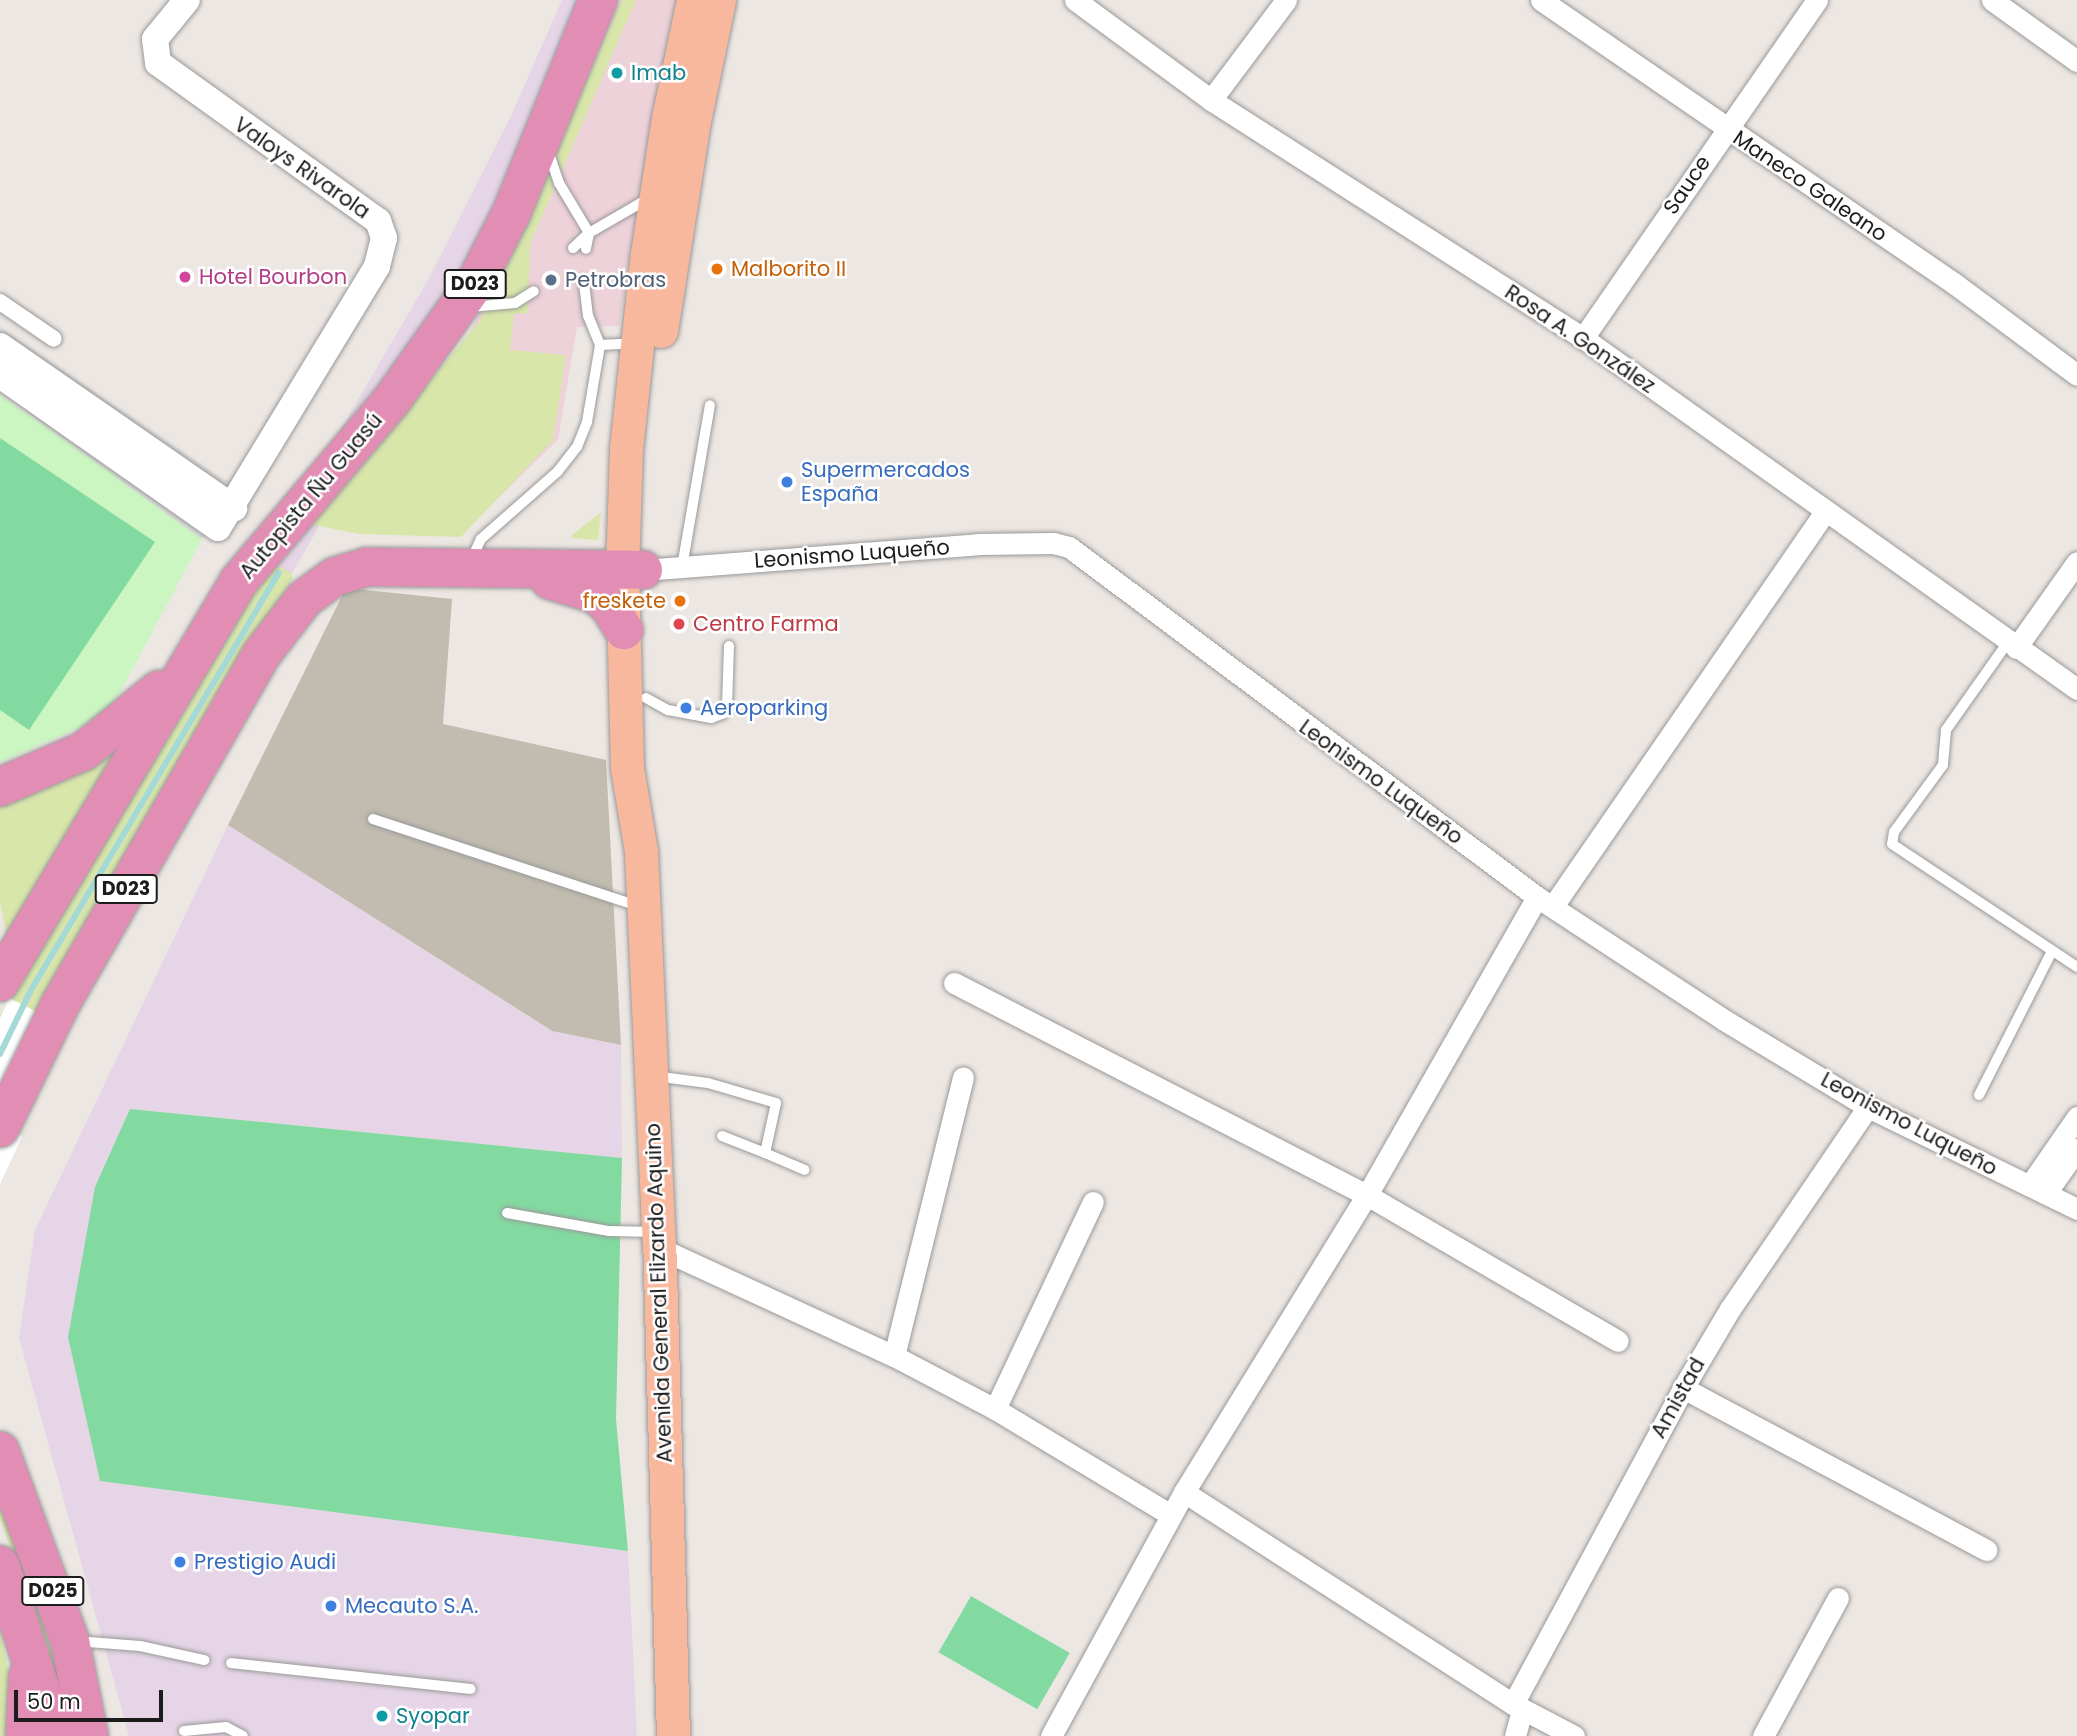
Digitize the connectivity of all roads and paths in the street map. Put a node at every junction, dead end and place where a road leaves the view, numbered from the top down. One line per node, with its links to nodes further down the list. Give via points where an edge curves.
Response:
1 (187, 0): 30 (street, Valoys Rivarola, via 155,39 158,63 378,221 384,239 377,266)
2 (598, 0): 13 (highway, Autopista Ñu Guasú / D023)
3 (693, 0): 14 (main road, Avenida General Elizardo Aquino)
4 (719, 0): 14 (main road, Avenida General Elizardo Aquino)
5 (1075, 0): 11 (street, Rosa A. González)
6 (1286, 0): 11 (street)
7 (1541, 0): 12 (street, Maneco Galeano)
8 (1817, 0): 12 (street, Sauce)
9 (1992, 0): 10 (street)
10 (2077, 61)
11 (1211, 100): 22 (street, Rosa A. González)
12 (1726, 129): 22 (street, Sauce); 28 (street, Maneco Galeano, via 1955,284)
13 (543, 135): 15 (lane, via 559,183); 21 (highway, Autopista Ñu Guasú / D023, via 511,214)
14 (662, 211): 15 (lane); 24 (main road, Avenida General Elizardo Aquino); 36 (main road, Avenida General Elizardo Aquino, via 659,348)
15 (589, 233): 16 (lane); 17 (lane)
16 (573, 248)
17 (586, 249)
18 (584, 281): 25 (lane, via 588,316)
19 (534, 291): 21 (lane, via 514,303)
20 (0, 302): 23 (street)
21 (459, 308): 38 (highway, Autopista Ñu Guasú / D023, via 392,400 246,571)
22 (1583, 338): 31 (street, Rosa A. González)
23 (54, 340)
24 (637, 343): 25 (lane); 36 (main road, Avenida General Elizardo Aquino, via 626,449)
25 (600, 345): 33 (lane, via 587,422 577,447 558,471 477,544)
26 (0, 346): 30 (street)
27 (0, 375): 30 (street, via 214,528 222,527)
28 (2077, 375)
29 (710, 405): 34 (lane)
30 (234, 508)
31 (1825, 512): 39 (street, Rosa A. González); 46 (street)
32 (2077, 562): 39 (street)
33 (470, 567): 35 (highway, D023); 57 (highway, D023, via 400,565 348,570 304,600 276,632 61,1003)
34 (682, 567): 36 (street, Leonismo Luqueño); 46 (street, Leonismo Luqueño, via 978,544 1069,547)
35 (522, 569): 36 (highway, D023); 37 (highway, via 596,594)
36 (633, 570): 37 (main road, Avenida General Elizardo Aquino); 42 (main road, Avenida General Elizardo Aquino)
37 (624, 630): 45 (main road, Avenida General Elizardo Aquino, via 627,768)
38 (199, 644): 43 (highway, via 147,704 84,751); 50 (highway, Autopista Ñu Guasú / D023)
39 (2012, 645): 41 (street, Rosa A. González); 48 (lane, via 1946,730 1943,765 1891,841)
40 (729, 646): 42 (lane, via 727,706 722,715 711,718 668,710)
41 (2077, 689)
42 (646, 698): 45 (main road, Avenida General Elizardo Aquino, via 648,768)
43 (0, 787)
44 (373, 819): 47 (lane)
45 (640, 850): 47 (main road, Avenida General Elizardo Aquino)
46 (1545, 902): 55 (street, Leonismo Luqueño, via 1724,1020); 63 (street)
47 (643, 908): 52 (main road, Avenida General Elizardo Aquino)
48 (2052, 951): 49 (lane); 54 (lane)
49 (2077, 967)
50 (0, 982)
51 (954, 983): 63 (street)
52 (651, 1075): 60 (lane, via 708,1083 776,1103); 67 (main road, Avenida General Elizardo Aquino)
53 (963, 1077): 69 (street)
54 (1979, 1095)
55 (1868, 1107): 62 (street, Leonismo Luqueño); 70 (street, Amistad, via 1730,1309)
56 (2077, 1117): 62 (street)
57 (0, 1128)
58 (722, 1136): 60 (lane)
59 (2077, 1149): 62 (street)
60 (765, 1153): 61 (lane)
61 (805, 1170)
62 (2038, 1189): 65 (street, Leonismo Luqueño)
63 (1367, 1195): 68 (street); 73 (street)
64 (1093, 1202): 71 (street)
65 (2077, 1209)
66 (507, 1213): 67 (lane)
67 (659, 1240): 69 (street); 89 (main road, Avenida General Elizardo Aquino)
68 (1618, 1341)
69 (894, 1356): 71 (street)
70 (1683, 1388): 75 (street); 83 (street, Amistad)
71 (995, 1409): 74 (street)
72 (0, 1451): 79 (highway, D025)
73 (1184, 1492): 74 (street); 83 (street)
74 (1171, 1515): 90 (street)
75 (1987, 1550)
76 (0, 1565): 78 (highway, D025)
77 (1838, 1598): 93 (street)
78 (24, 1633): 85 (highway, via 28,1680); 86 (highway, D025)
79 (70, 1641): 80 (lane, via 140,1646); 87 (highway, D025)
80 (204, 1660)
81 (231, 1663): 82 (lane)
82 (471, 1689)
83 (1518, 1707): 91 (street, Amistad); 92 (street)
84 (184, 1731): 88 (lane, via 226,1727)
85 (25, 1736)
86 (56, 1736)
87 (89, 1736)
88 (243, 1736)
89 (673, 1736)
90 (1051, 1736)
91 (1515, 1736)
92 (1574, 1736)
93 (1763, 1736)

